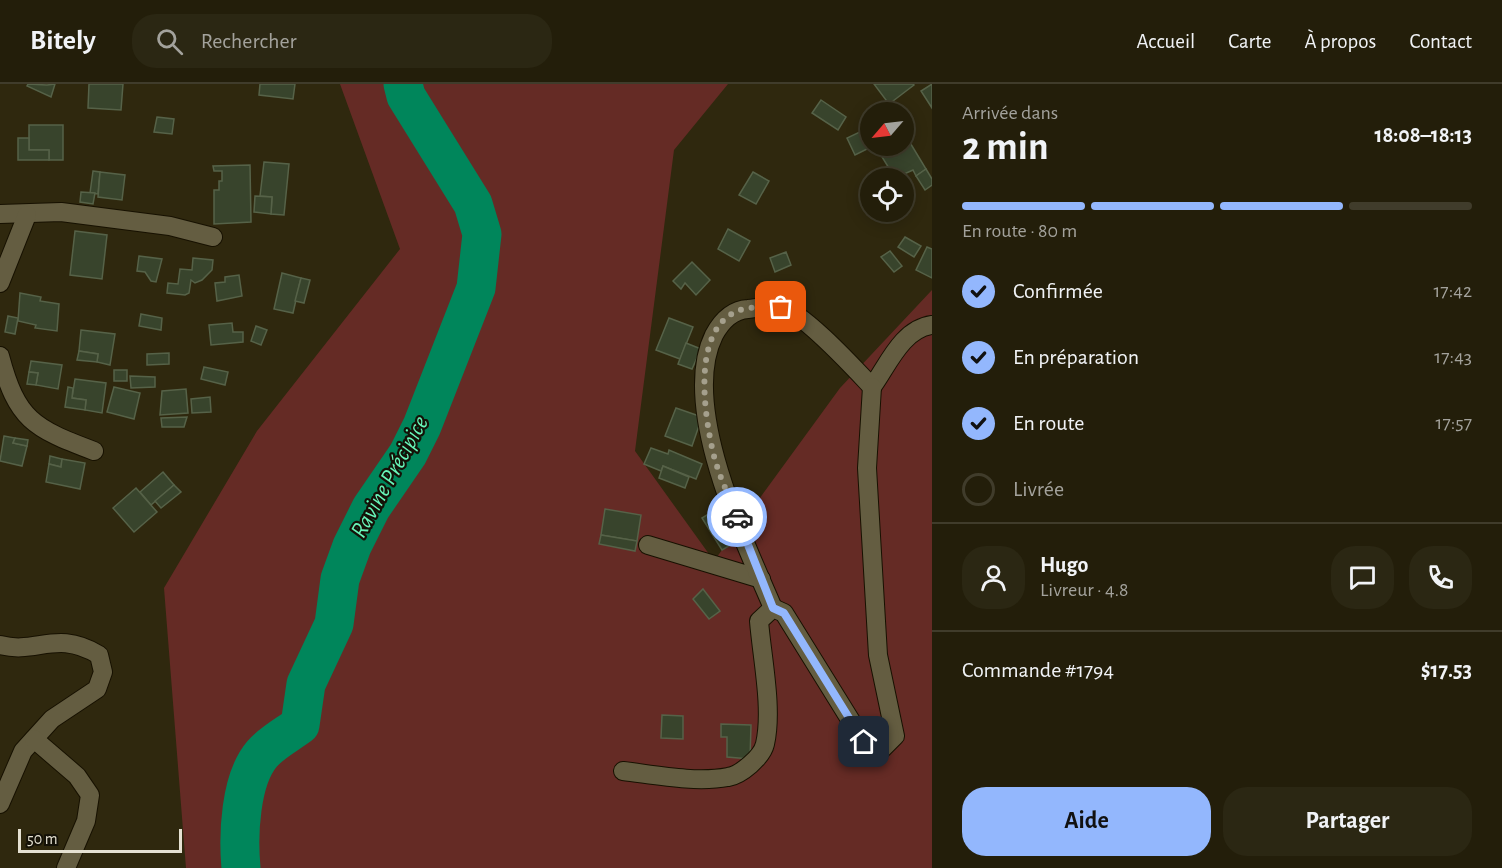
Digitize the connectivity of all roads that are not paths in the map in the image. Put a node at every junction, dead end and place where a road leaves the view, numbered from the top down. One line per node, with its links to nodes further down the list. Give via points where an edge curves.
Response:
1 (0, 214): 2 (street)
2 (27, 215): 3 (street, via 61,212 170,226); 4 (street)
3 (213, 237)
4 (0, 283)
5 (932, 325): 7 (street, via 915,331 901,343)
6 (0, 356): 8 (street, via 10,391 23,413 55,436)
7 (872, 387): 10 (street, via 813,328 781,307 740,310 720,324 705,352 705,404 713,454); 11 (street, via 867,468 878,656 895,736 889,744 881,750 864,742 784,613)
8 (94, 451)
9 (648, 544): 10 (street)
10 (761, 579): 11 (street)
11 (773, 608): 14 (street, via 759,621 767,714 765,746 754,761 730,777 686,778)
12 (0, 645): 13 (street, via 10,648 47,642 80,644 99,655 103,672 97,689 52,719)
13 (34, 739): 15 (street, via 23,751); 16 (street, via 77,776 90,795 87,821)
14 (623, 771)
15 (0, 804)
16 (66, 868)

